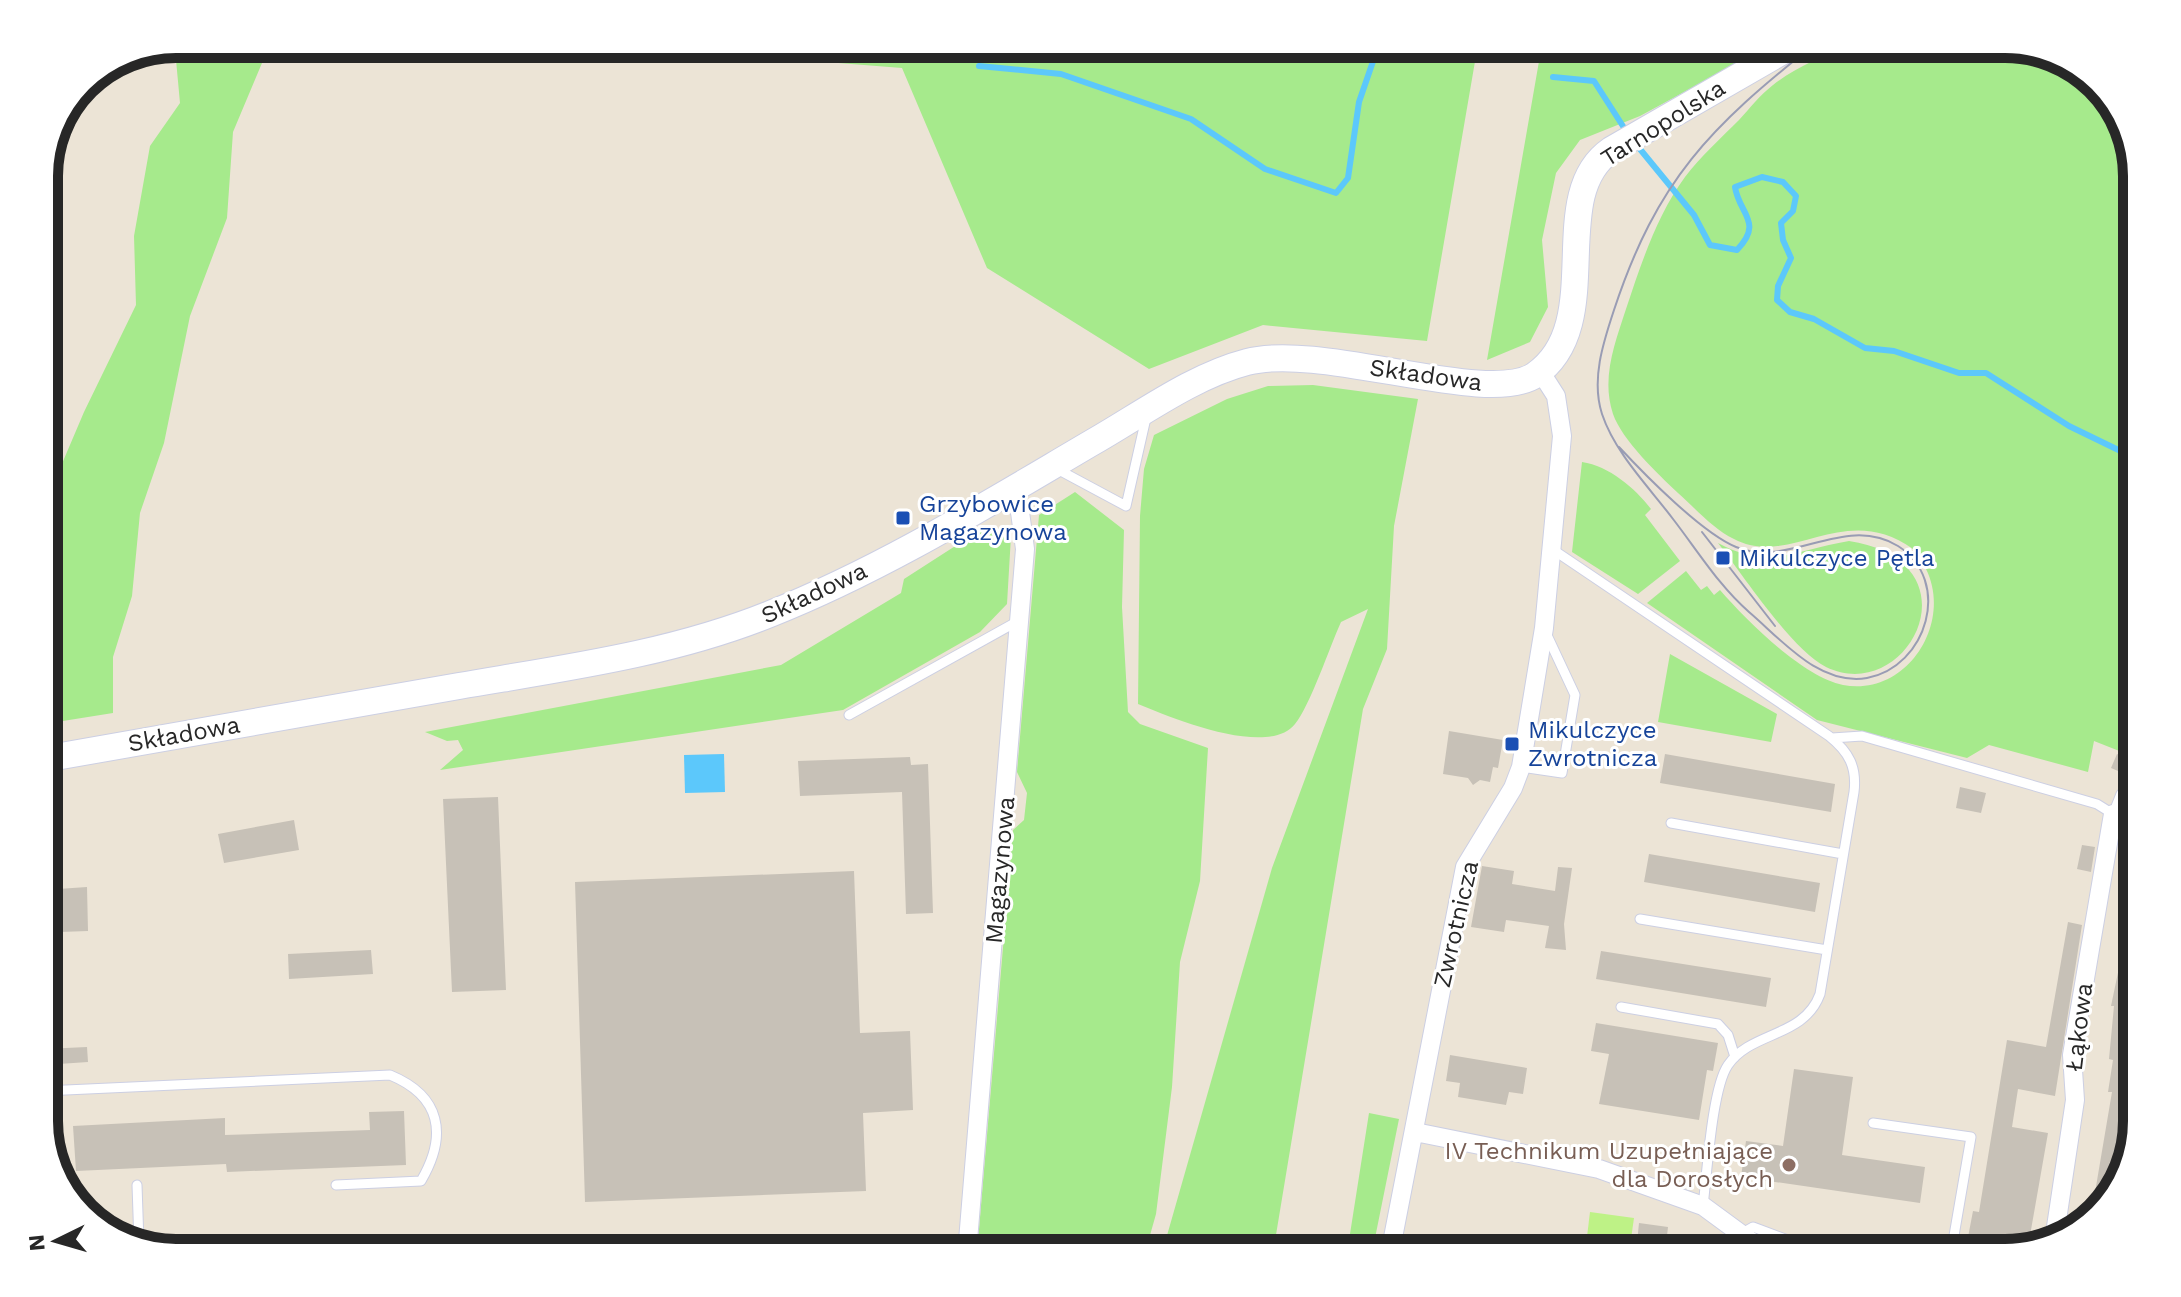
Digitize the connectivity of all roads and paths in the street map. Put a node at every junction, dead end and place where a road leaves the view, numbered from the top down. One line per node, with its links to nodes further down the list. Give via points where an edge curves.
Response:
1 (1771, 58): 2 (main road, Tarnopolska, via 1595,163 1586,182 1570,318 1556,353)
2 (1540, 371): 3 (main road, Składowa, via 1524,381 1498,385 1276,357 1224,370); 6 (street, Zwrotnicza, via 1562,417)
3 (1148, 410): 4 (main road, Składowa); 4 (lane, via 1126,506)
4 (1052, 466): 5 (main road, Składowa)
5 (1009, 490): 7 (street, Magazynowa, via 1025,536); 11 (main road, Składowa, via 821,592 694,640 603,661)
6 (1552, 549): 8 (street, Zwrotnicza); 10 (lane)
7 (1021, 619): 9 (lane); 29 (street, Magazynowa)
8 (1544, 628): 12 (street, Zwrotnicza); 12 (lane, via 1575,695 1562,773)
9 (849, 715)
10 (1832, 738): 14 (lane, via 1862,736 2097,804); 16 (lane, via 1851,760 1855,780)
11 (58, 757)
12 (1521, 767): 23 (street, Zwrotnicza, via 1465,867)
13 (2123, 793): 14 (lane)
14 (2113, 814): 27 (street, Łąkowa, via 2072,1055 2075,1100)
15 (1671, 823): 16 (lane)
16 (1843, 854): 18 (lane)
17 (1640, 919): 18 (lane)
18 (1827, 950): 20 (lane, via 1820,994 1811,1011 1797,1025)
19 (1621, 1007): 20 (lane, via 1718,1024)
20 (1735, 1057): 26 (lane, via 1720,1086)
21 (58, 1090): 25 (lane, via 390,1075 414,1085 434,1112 436,1142 421,1181)
22 (1873, 1123): 34 (lane, via 1971,1137)
23 (1415, 1132): 26 (street, via 1599,1169); 30 (street, Zwrotnicza)
24 (137, 1185): 28 (lane)
25 (336, 1185)
26 (1703, 1206): 31 (street)
27 (2056, 1227)
28 (139, 1233)
29 (968, 1239)
30 (1393, 1239)
31 (1733, 1239)
32 (1742, 1239): 33 (lane, via 1753,1227)
33 (1785, 1239)
34 (1953, 1239)

